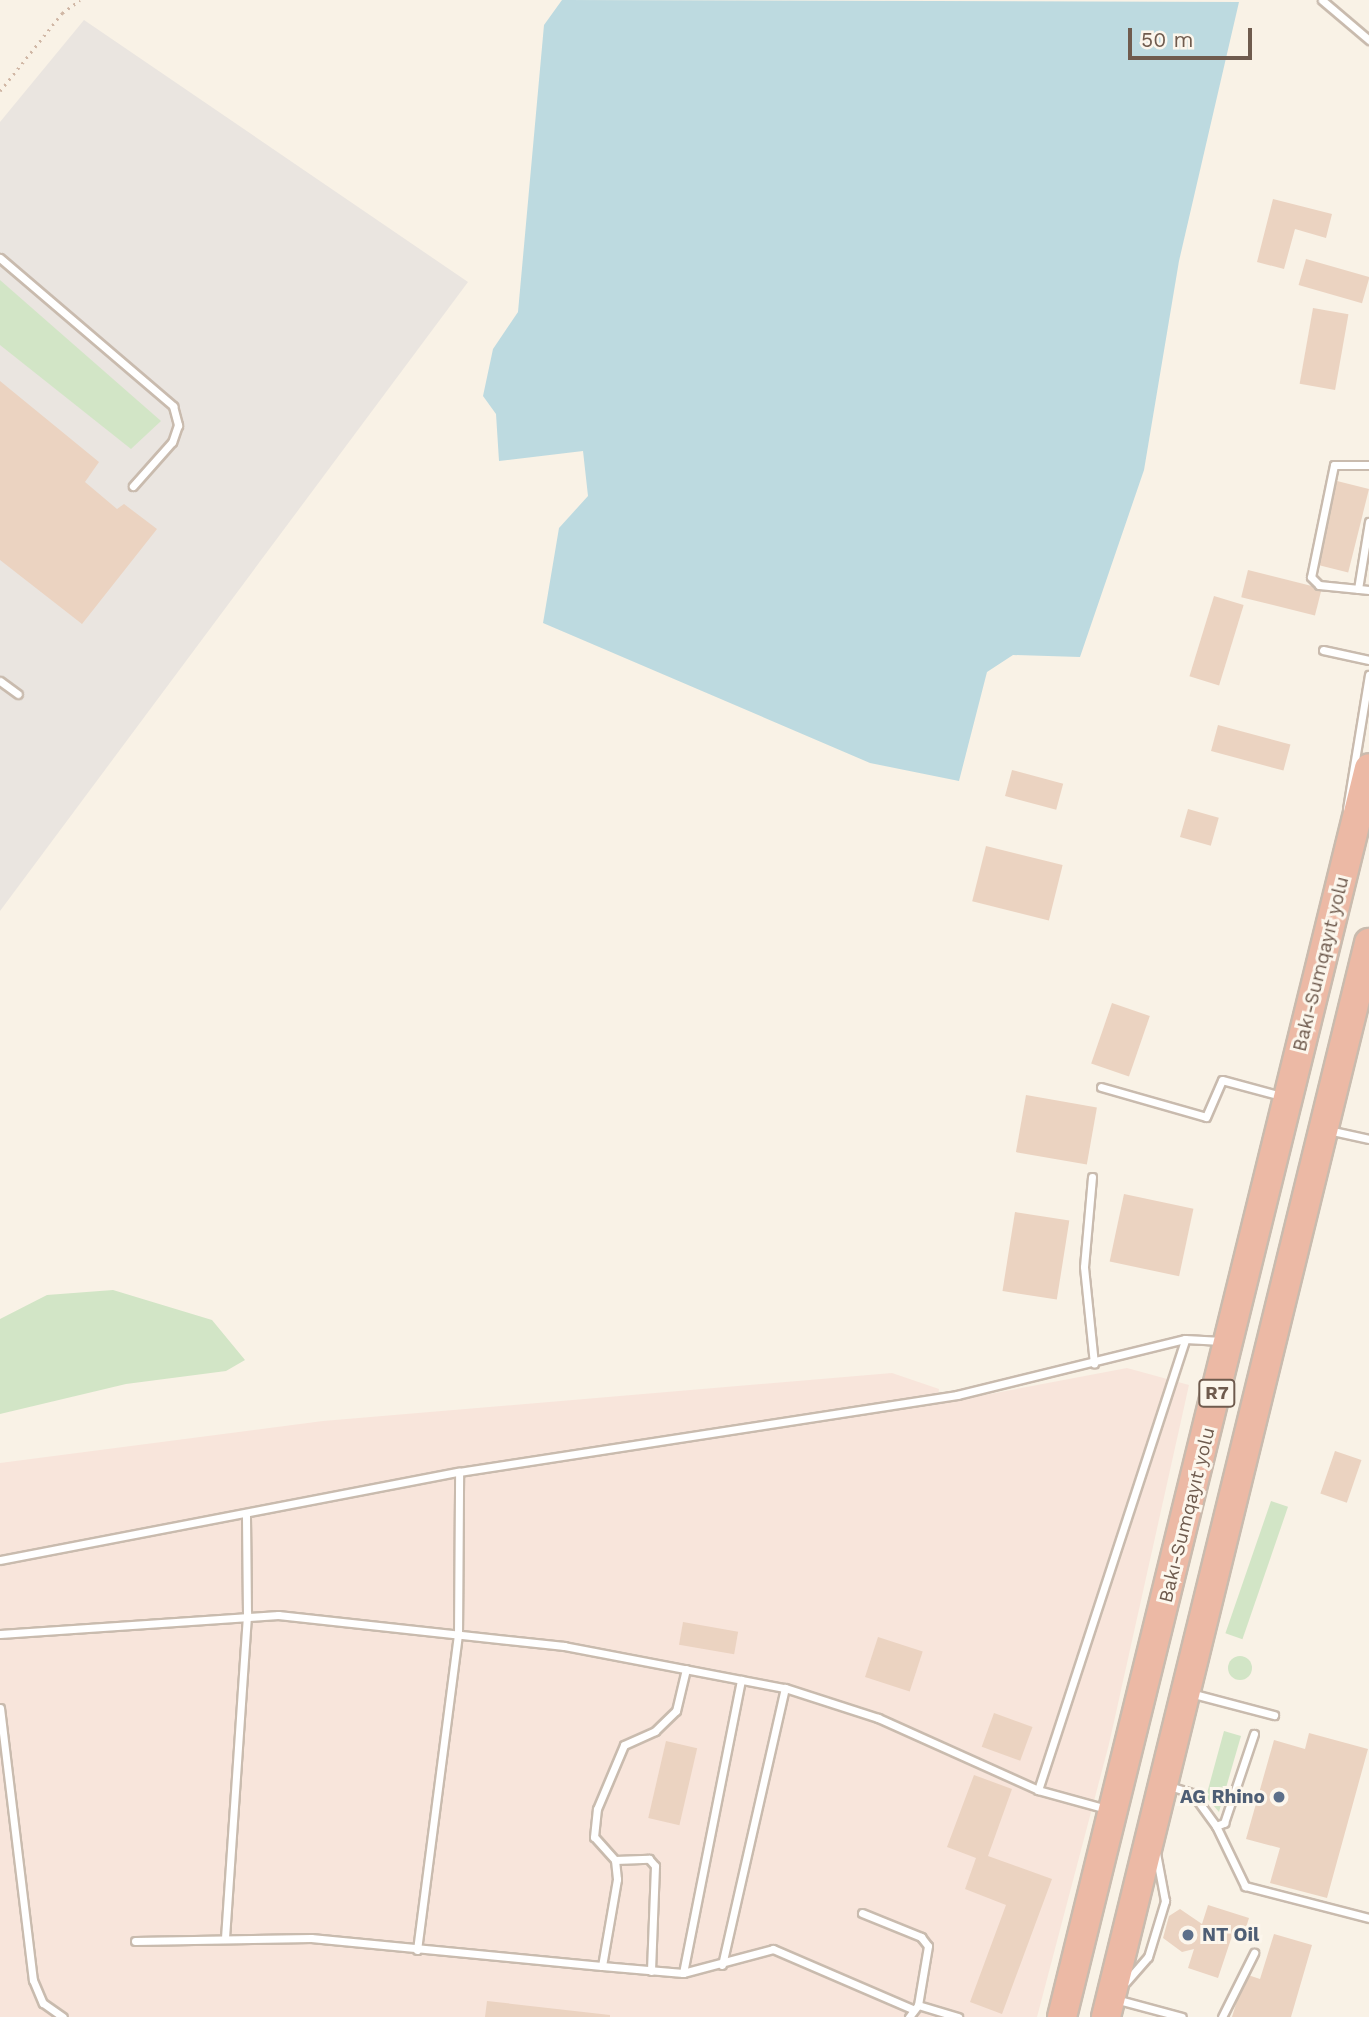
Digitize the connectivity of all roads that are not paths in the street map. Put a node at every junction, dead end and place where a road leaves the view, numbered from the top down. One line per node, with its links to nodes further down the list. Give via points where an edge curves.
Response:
1 (1322, 0): 2 (lane)
2 (1369, 40)
3 (0, 258): 5 (lane, via 173,406 178,425 172,442)
4 (1369, 465): 7 (lane, via 1334,465 1311,578 1318,585)
5 (133, 486)
6 (1369, 522): 7 (lane)
7 (1358, 589): 8 (lane)
8 (1369, 590)
9 (1323, 650): 10 (lane)
10 (1369, 660)
11 (1369, 675): 15 (lane, via 1346,802)
12 (0, 681): 13 (lane)
13 (18, 694)
14 (1369, 768): 15 (highway, Bakı-Sumqayıt yolu / R7)
15 (1353, 834): 18 (highway, Bakı-Sumqayıt yolu / R7)
16 (1369, 943): 19 (highway, R7)
17 (1101, 1087): 18 (lane, via 1206,1117 1222,1080)
18 (1288, 1098): 23 (highway, Bakı-Sumqayıt yolu / R7)
19 (1324, 1129): 20 (lane); 34 (highway, R7)
20 (1369, 1139)
21 (1092, 1177): 24 (lane, via 1084,1267)
22 (1185, 1339): 23 (lane); 24 (lane); 39 (lane)
23 (1230, 1342): 40 (highway, Bakı-Sumqayıt yolu / R7)
24 (1094, 1363): 25 (lane, via 957,1395)
25 (459, 1472): 26 (lane); 30 (lane)
26 (246, 1514): 27 (lane); 28 (lane)
27 (0, 1560)
28 (247, 1613): 29 (lane); 30 (lane); 45 (lane)
29 (0, 1634)
30 (458, 1635): 31 (lane); 47 (lane)
31 (686, 1669): 32 (lane); 42 (lane, via 676,1711 655,1731 635,1734 610,1772 594,1838)
32 (741, 1679): 33 (lane); 52 (lane)
33 (785, 1688): 39 (lane, via 878,1718 947,1754); 49 (lane)
34 (1187, 1692): 36 (lane); 38 (highway, R7)
35 (0, 1709): 55 (lane, via 33,1980 43,2003)
36 (1274, 1715)
37 (1254, 1734): 41 (lane, via 1234,1808)
38 (1164, 1785): 41 (lane, via 1199,1799); 54 (highway, R7)
39 (1038, 1790): 40 (lane)
40 (1114, 1811): 58 (highway, Bakı-Sumqayıt yolu / R7)
41 (1216, 1826): 44 (lane, via 1245,1886)
42 (615, 1860): 50 (lane); 51 (lane, via 649,1858 655,1866)
43 (862, 1913): 53 (lane, via 921,1937 928,1946)
44 (1369, 1918)
45 (225, 1938): 46 (lane); 47 (lane)
46 (135, 1941)
47 (417, 1950): 50 (lane)
48 (1254, 1954): 60 (lane)
49 (722, 1965): 52 (lane); 53 (lane, via 773,1949)
50 (602, 1966): 51 (lane)
51 (651, 1971): 52 (lane)
52 (683, 1973)
53 (915, 2007): 56 (lane); 57 (lane)
54 (1108, 2007): 59 (lane)
55 (63, 2017)
56 (909, 2017)
57 (958, 2017)
58 (1062, 2017)
59 (1182, 2017)
60 (1222, 2017)

